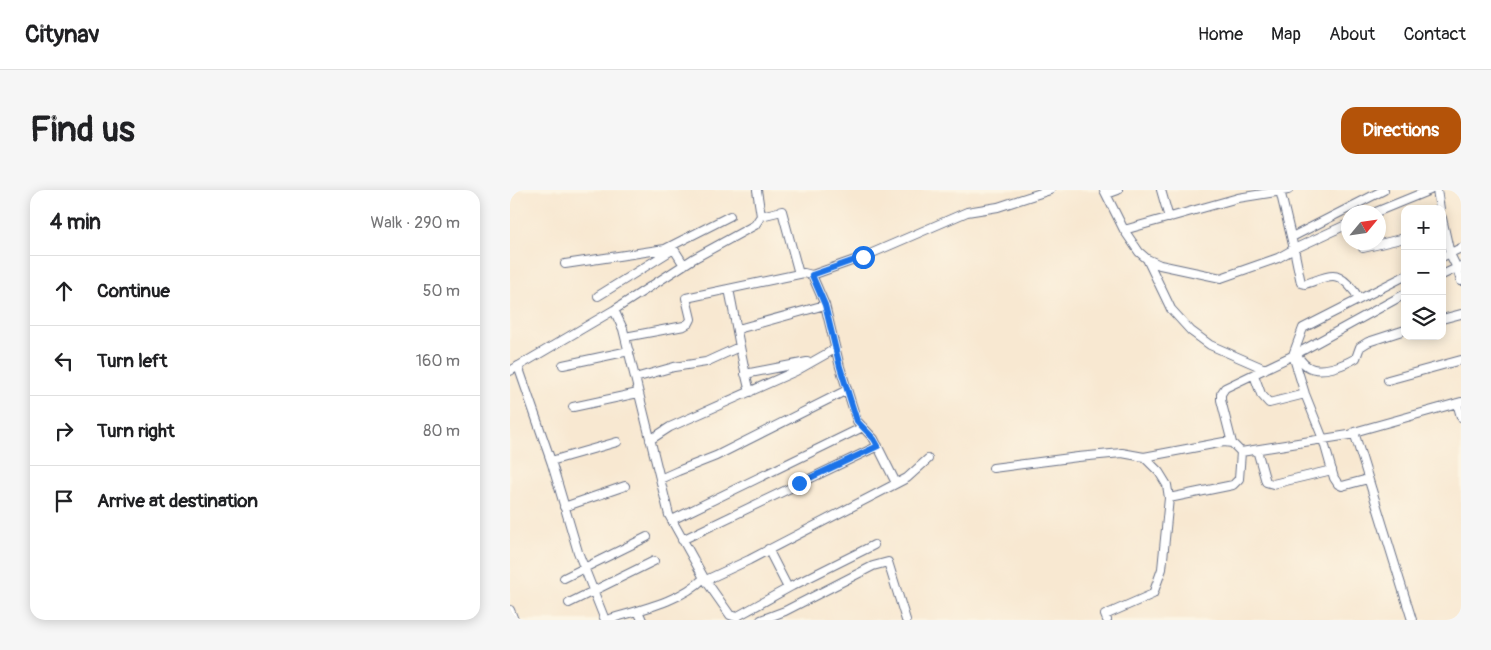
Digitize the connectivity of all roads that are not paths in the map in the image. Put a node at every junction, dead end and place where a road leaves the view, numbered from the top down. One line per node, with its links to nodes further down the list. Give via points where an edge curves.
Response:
1 (757, 190): 14 (street)
2 (1050, 190): 31 (street, via 998,207 967,212 863,257)
3 (1118, 190): 9 (street)
4 (1161, 190): 15 (street)
5 (1384, 190): 18 (street)
6 (1430, 190): 12 (street)
7 (1437, 190): 11 (street)
8 (1283, 191): 10 (street); 18 (street)
9 (1106, 192): 17 (street)
10 (1237, 194): 15 (street)
11 (1439, 205)
12 (1386, 208)
13 (730, 216): 21 (street)
14 (761, 216): 27 (street, via 755,224); 30 (street, via 782,211)
15 (1169, 218): 17 (street)
16 (1341, 227): 23 (street)
17 (1124, 230): 25 (street)
18 (1292, 237): 23 (street)
19 (1401, 239): 20 (street)
20 (1386, 243)
21 (673, 247): 26 (street); 27 (street); 36 (street)
22 (1461, 248): 24 (street)
23 (1294, 250): 25 (street, via 1221,278 1160,265); 37 (street, via 1301,283 1337,277 1351,287)
24 (1446, 256): 28 (street)
25 (1147, 259): 53 (street, via 1171,309 1192,331 1210,345)
26 (564, 264)
27 (684, 265): 39 (street)
28 (1459, 267): 29 (street); 33 (street)
29 (1446, 273)
30 (799, 274): 31 (street); 34 (street)
31 (812, 275): 38 (street)
32 (1401, 278): 37 (street)
33 (1461, 281)
34 (729, 289): 42 (street); 44 (street, via 686,298 691,319 684,326)
35 (1403, 295): 48 (street)
36 (598, 296)
37 (1359, 299): 48 (street, via 1303,328)
38 (825, 305): 42 (street); 46 (street)
39 (614, 310): 44 (street); 52 (street)
40 (1461, 314): 41 (street)
41 (1446, 318)
42 (738, 329): 45 (street)
43 (1401, 331): 48 (street, via 1368,342 1360,347 1356,358 1348,362 1319,370 1307,367)
44 (625, 337): 47 (street)
45 (739, 347): 55 (street); 57 (street, via 706,362)
46 (835, 349): 49 (street); 59 (street)
47 (629, 350): 51 (street); 57 (street)
48 (1295, 355): 53 (street); 62 (street)
49 (816, 360): 55 (street); 60 (street)
50 (1461, 360): 58 (street)
51 (563, 365)
52 (518, 366): 54 (street); 77 (street)
53 (1265, 369): 56 (street)
54 (510, 371)
55 (745, 374): 60 (street)
56 (1254, 375): 62 (street, via 1260,394 1269,403); 71 (street, via 1225,388 1222,394)
57 (635, 378): 61 (street)
58 (1388, 380)
59 (847, 390): 66 (street, via 857,421); 80 (street, via 716,456)
60 (750, 392): 69 (street, via 670,427)
61 (638, 393): 64 (street); 69 (street)
62 (1305, 394): 68 (street)
63 (1459, 402): 65 (street); 67 (street)
64 (573, 407)
65 (1461, 417)
66 (863, 427): 72 (street); 86 (street)
67 (1355, 434): 68 (street); 81 (street)
68 (1323, 439): 73 (street); 79 (street)
69 (650, 440): 80 (street)
70 (617, 442): 77 (street)
71 (1232, 443): 74 (street); 75 (street)
72 (878, 446): 82 (street); 88 (street)
73 (1257, 450): 74 (street); 79 (street, via 1266,482 1273,484)
74 (1241, 452): 84 (street, via 1239,479 1233,485)
75 (1144, 457): 78 (street, via 1105,455); 84 (street, via 1167,485)
76 (928, 459): 82 (street, via 907,478)
77 (551, 461): 85 (street)
78 (993, 468)
79 (1332, 470): 81 (street, via 1336,482 1342,486)
80 (660, 479): 86 (street)
81 (1368, 479): 108 (street)
82 (896, 482): 90 (street)
83 (625, 486): 85 (street)
84 (1169, 498): 107 (street, via 1162,569 1153,594 1106,614)
85 (564, 507): 92 (street)
86 (672, 520): 88 (street)
87 (647, 537): 92 (street)
88 (682, 540): 94 (street)
89 (874, 545): 95 (street)
90 (768, 549): 94 (street); 95 (street)
91 (654, 561): 96 (street)
92 (584, 567): 93 (street); 96 (street)
93 (564, 578)
94 (705, 579): 99 (street, via 685,592); 100 (street)
95 (788, 588): 100 (street, via 736,617)
96 (593, 591): 97 (street); 102 (street)
97 (569, 603)
98 (510, 610): 101 (street)
99 (638, 611): 102 (street); 103 (street)
100 (730, 615): 104 (street)
101 (514, 620)
102 (606, 620)
103 (642, 620)
104 (722, 620)
105 (761, 620): 106 (street, via 873,566 888,562)
106 (906, 620)
107 (1107, 620)
108 (1412, 620)

